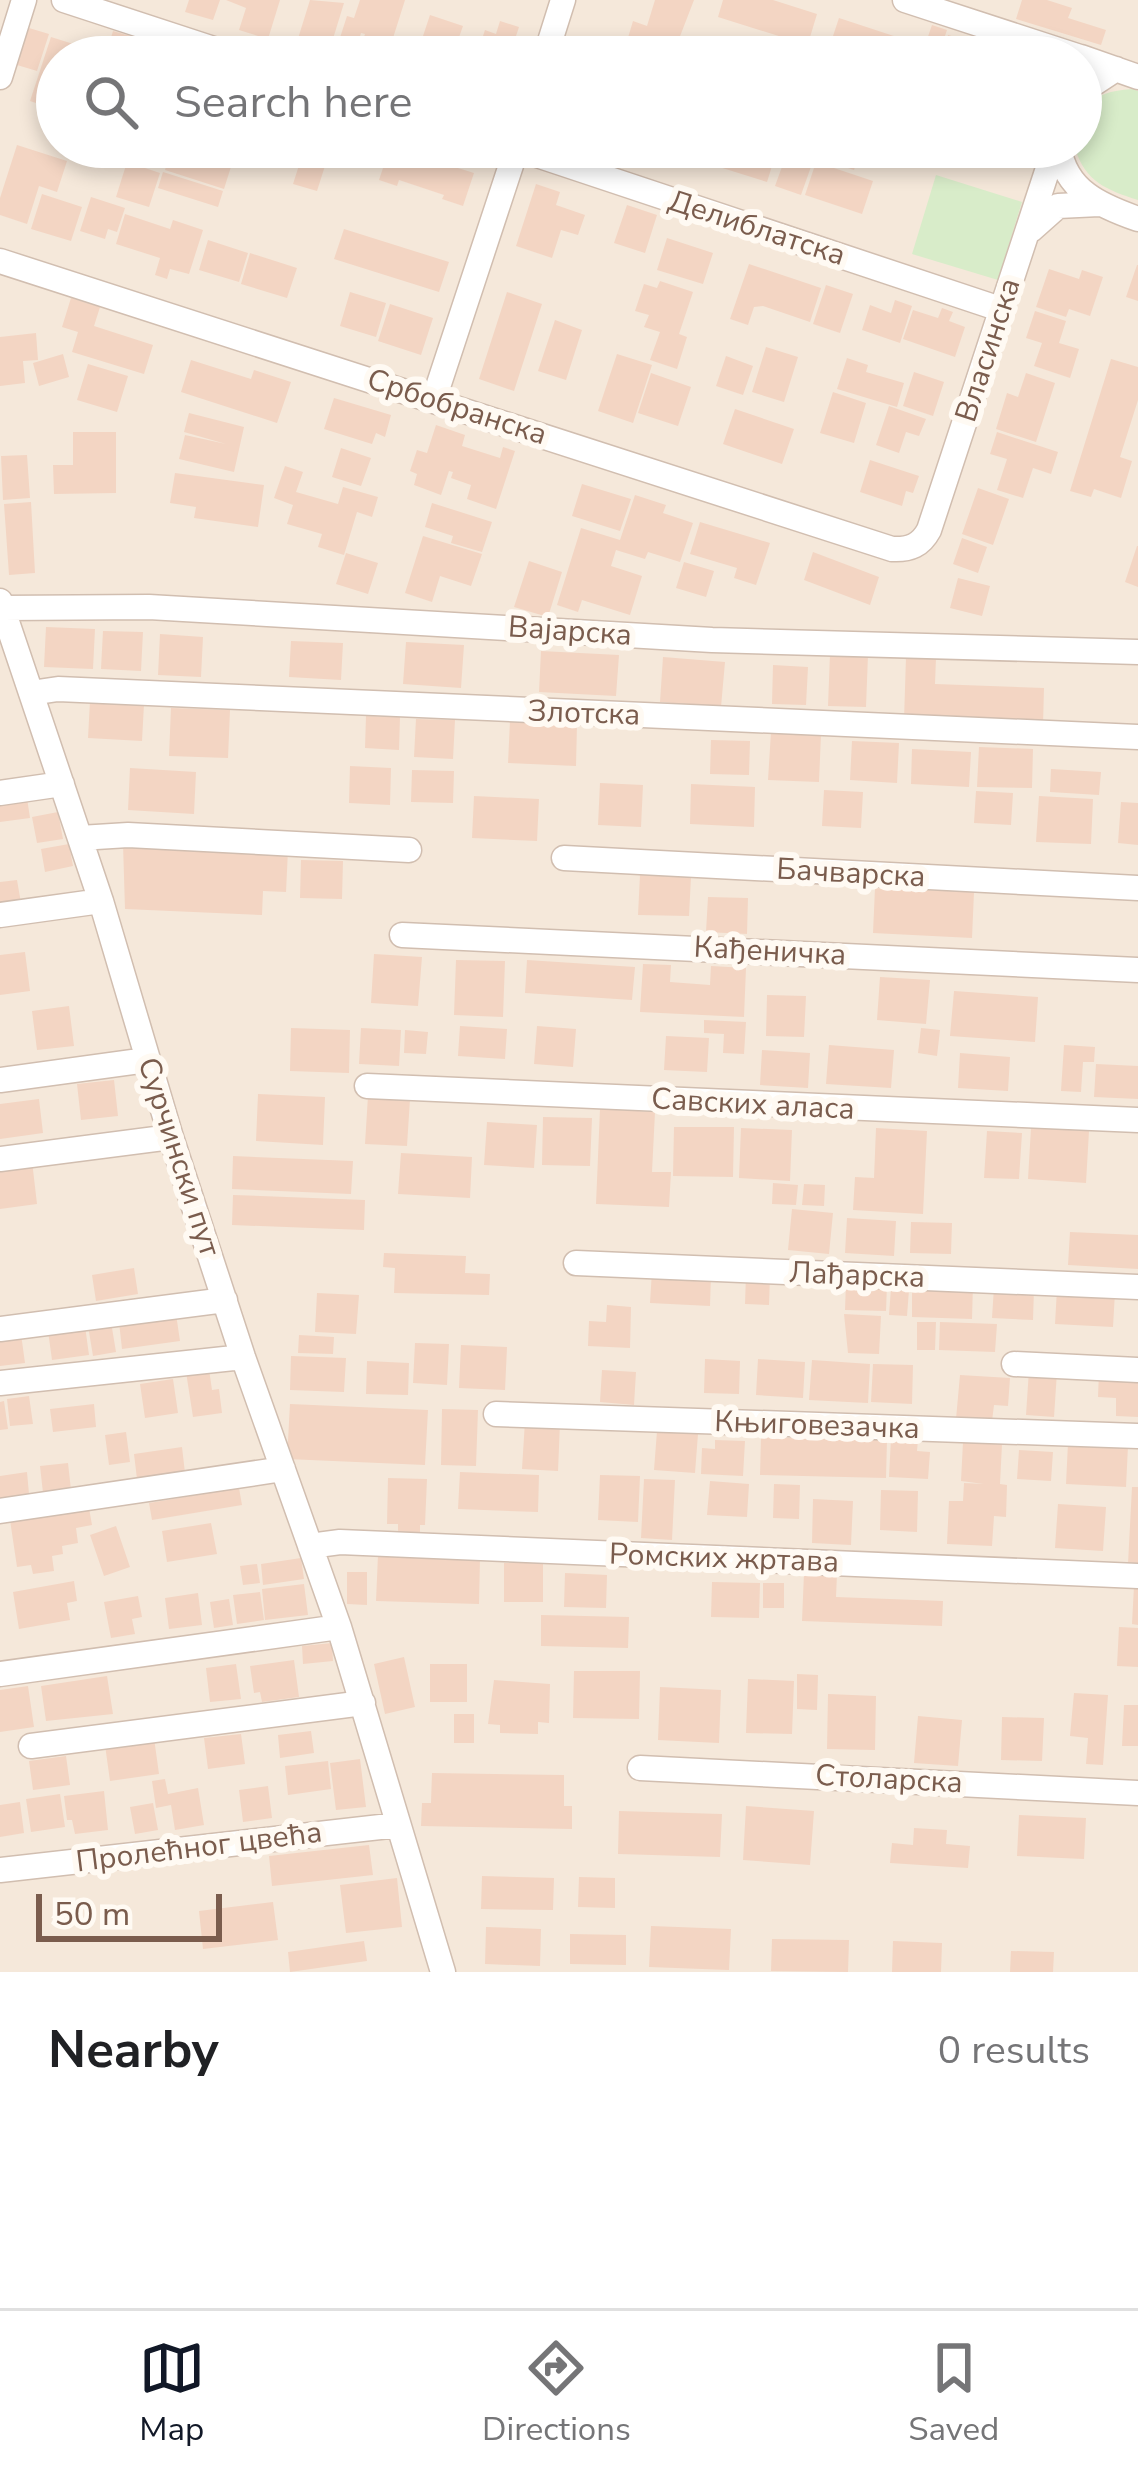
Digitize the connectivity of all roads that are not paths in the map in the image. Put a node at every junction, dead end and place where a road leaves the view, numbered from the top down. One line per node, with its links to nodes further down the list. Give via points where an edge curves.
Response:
1 (24, 0): 8 (street)
2 (64, 0): 5 (street)
3 (563, 0): 6 (street)
4 (905, 0): 7 (street)
5 (174, 36)
6 (552, 36)
7 (1010, 36)
8 (0, 77)
9 (508, 168): 18 (street)
10 (578, 168): 17 (street, Делиблатска)
11 (1049, 168): 15 (street, Власинска)
12 (1066, 168): 13 (street)
13 (1099, 204): 14 (street); 15 (street, via 1058,206)
14 (1138, 219)
15 (1025, 236): 17 (street, Власинска)
16 (0, 261): 18 (street, Србобранска)
17 (1000, 309): 19 (street, Власинска, via 929,530)
18 (434, 399): 19 (street, Србобранска, via 892,549)
19 (913, 547)
20 (1, 605): 21 (street, Вајарска); 22 (street, Сурчински пут)
21 (1138, 652)
22 (31, 693): 23 (street, Злотска, via 58,688); 24 (street, Сурчински пут)
23 (1138, 737)
24 (62, 784): 25 (street); 26 (street, Сурчински пут)
25 (0, 793)
26 (80, 838): 27 (street); 30 (street, Сурчински пут)
27 (409, 850)
28 (564, 858): 29 (street, Бачварска)
29 (1138, 888)
30 (100, 902): 31 (street); 34 (street, Сурчински пут)
31 (0, 915)
32 (402, 935): 33 (street, Кађеничка)
33 (1138, 970)
34 (147, 1060): 35 (street); 38 (street, Сурчински пут)
35 (0, 1080)
36 (367, 1086): 37 (street, Савских аласа)
37 (1138, 1120)
38 (171, 1137): 39 (street); 42 (street, Сурчински пут)
39 (0, 1159)
40 (576, 1263): 41 (street, Лађарска)
41 (1138, 1287)
42 (224, 1300): 43 (street); 44 (street, Сурчински пут)
43 (0, 1329)
44 (243, 1357): 47 (street); 50 (street, Сурчински пут)
45 (1014, 1364): 46 (street)
46 (1138, 1370)
47 (0, 1383)
48 (496, 1414): 49 (street, Књиговезачка)
49 (1138, 1436)
50 (284, 1469): 51 (street); 52 (street, Сурчински пут)
51 (0, 1511)
52 (310, 1546): 53 (street, Ромских жртава); 54 (street, Сурчински пут)
53 (1138, 1576)
54 (339, 1627): 55 (street); 56 (street, Сурчински пут)
55 (0, 1674)
56 (363, 1703): 57 (street); 60 (street, Сурчински пут)
57 (32, 1746)
58 (640, 1768): 59 (street, Столарска)
59 (1138, 1793)
60 (398, 1825): 61 (street, Пролећног цвећа); 62 (street, Сурчински пут)
61 (0, 1870)
62 (443, 1972)

